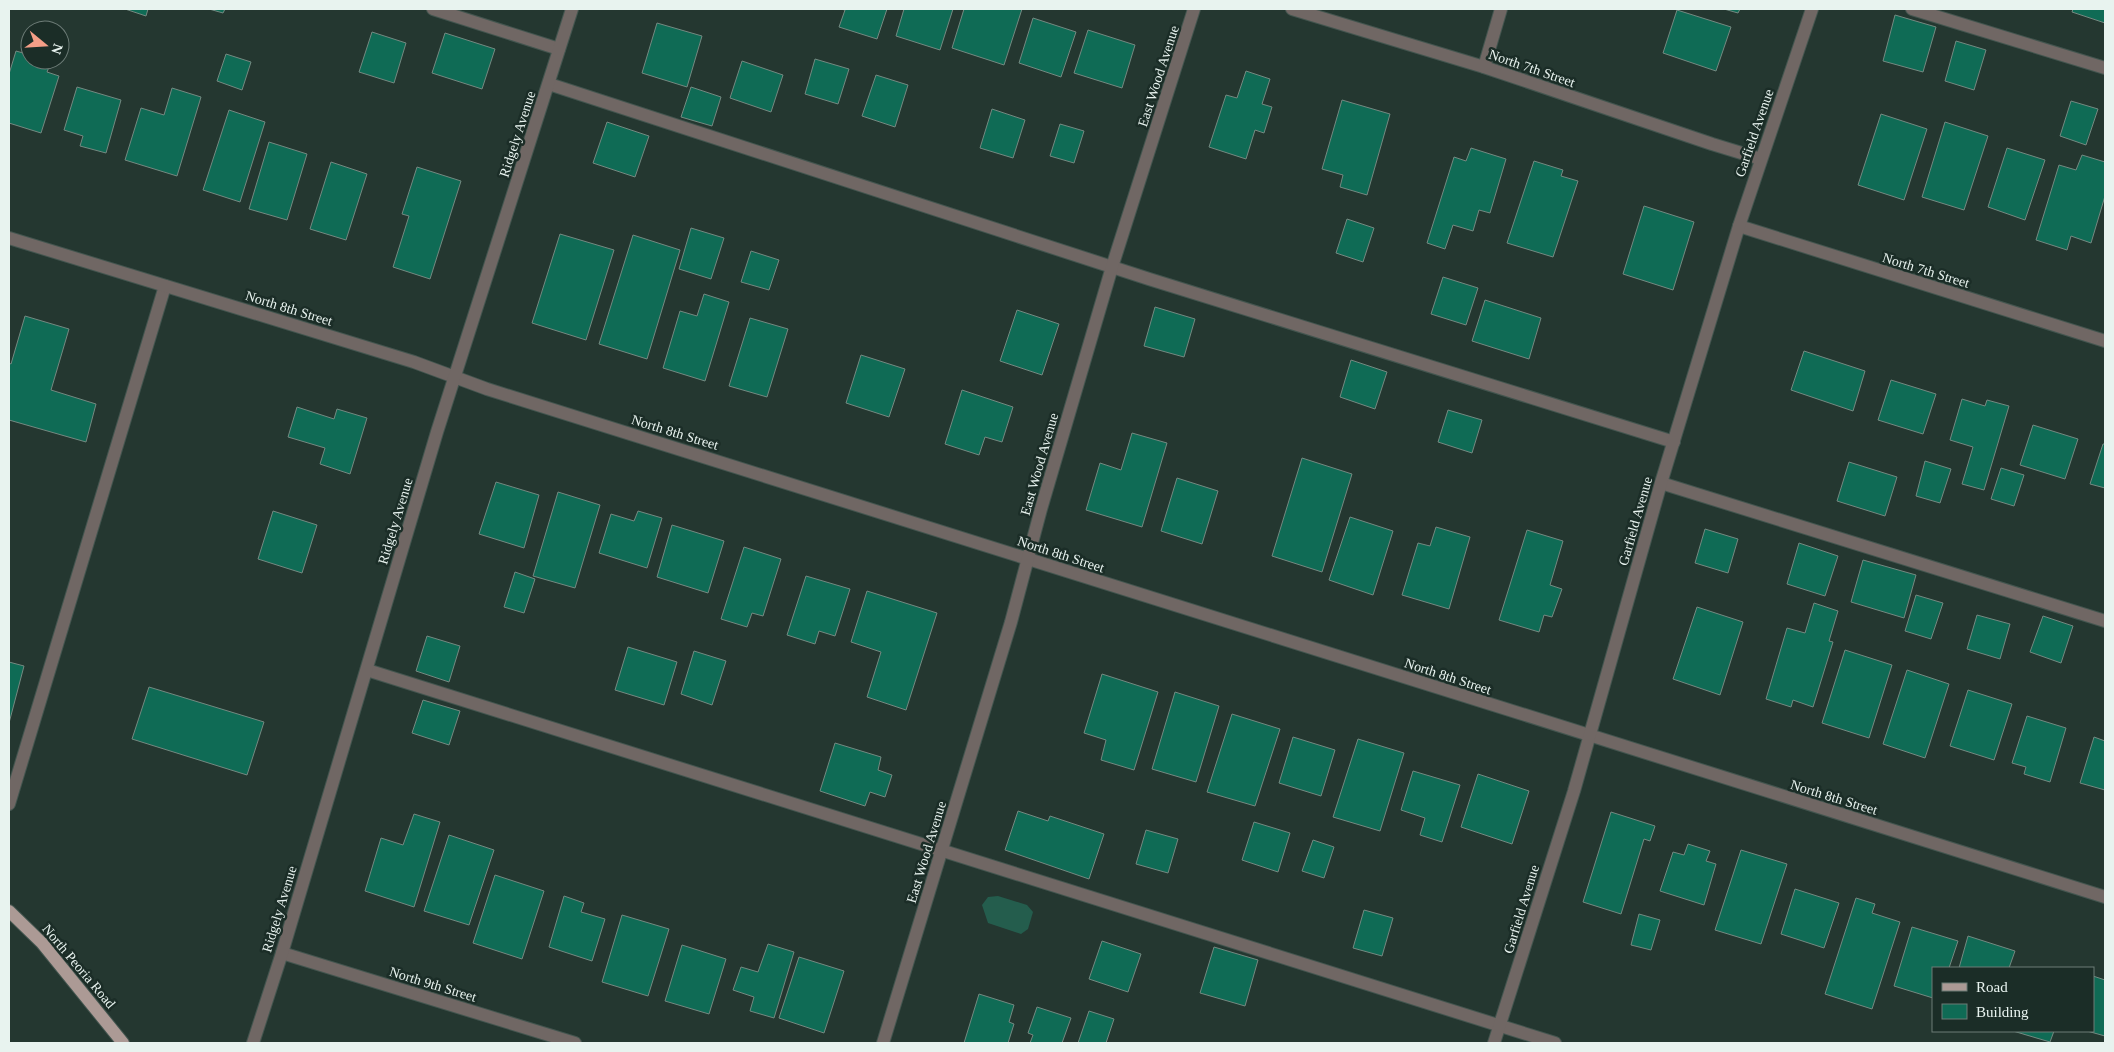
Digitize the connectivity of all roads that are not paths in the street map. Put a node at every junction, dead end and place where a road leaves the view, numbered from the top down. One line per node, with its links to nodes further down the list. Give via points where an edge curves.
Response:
1 (432, 9): 8 (street)
2 (572, 9): 8 (street, Ridgely Avenue)
3 (1194, 9): 15 (street, East Wood Avenue)
4 (1292, 9): 9 (street, North 7th Street)
5 (1501, 9): 9 (street)
6 (1812, 9): 12 (street, Garfield Avenue)
7 (1912, 9): 10 (street)
8 (559, 49): 11 (street, Ridgely Avenue)
9 (1484, 67): 12 (street, North 7th Street)
10 (2105, 68)
11 (549, 84): 15 (street); 18 (street, Ridgely Avenue)
12 (1761, 159): 13 (street, Garfield Avenue)
13 (1739, 226): 17 (street, North 7th Street); 19 (street, Garfield Avenue)
14 (9, 238): 16 (street, North 8th Street)
15 (1112, 267): 19 (street); 21 (street, East Wood Avenue)
16 (165, 286): 18 (street, North 8th Street); 25 (street)
17 (2105, 341)
18 (455, 377): 21 (street, North 8th Street); 23 (street, Ridgely Avenue)
19 (1674, 442): 20 (street, Garfield Avenue)
20 (1661, 483): 22 (street); 24 (street, Garfield Avenue)
21 (1028, 559): 24 (street, North 8th Street); 26 (street, East Wood Avenue)
22 (2105, 621)
23 (367, 670): 26 (street); 29 (street, Ridgely Avenue)
24 (1590, 736): 27 (street, North 8th Street); 30 (street, Garfield Avenue)
25 (9, 804)
26 (943, 850): 30 (street); 34 (street, East Wood Avenue)
27 (2105, 897)
28 (9, 911): 31 (main road, North Peoria Road, via 42,943)
29 (282, 953): 32 (street, Ridgely Avenue); 33 (street, North 9th Street)
30 (1500, 1026): 35 (street, Garfield Avenue); 36 (street)
31 (123, 1043)
32 (253, 1043)
33 (575, 1043)
34 (883, 1043)
35 (1494, 1043)
36 (1555, 1043)

